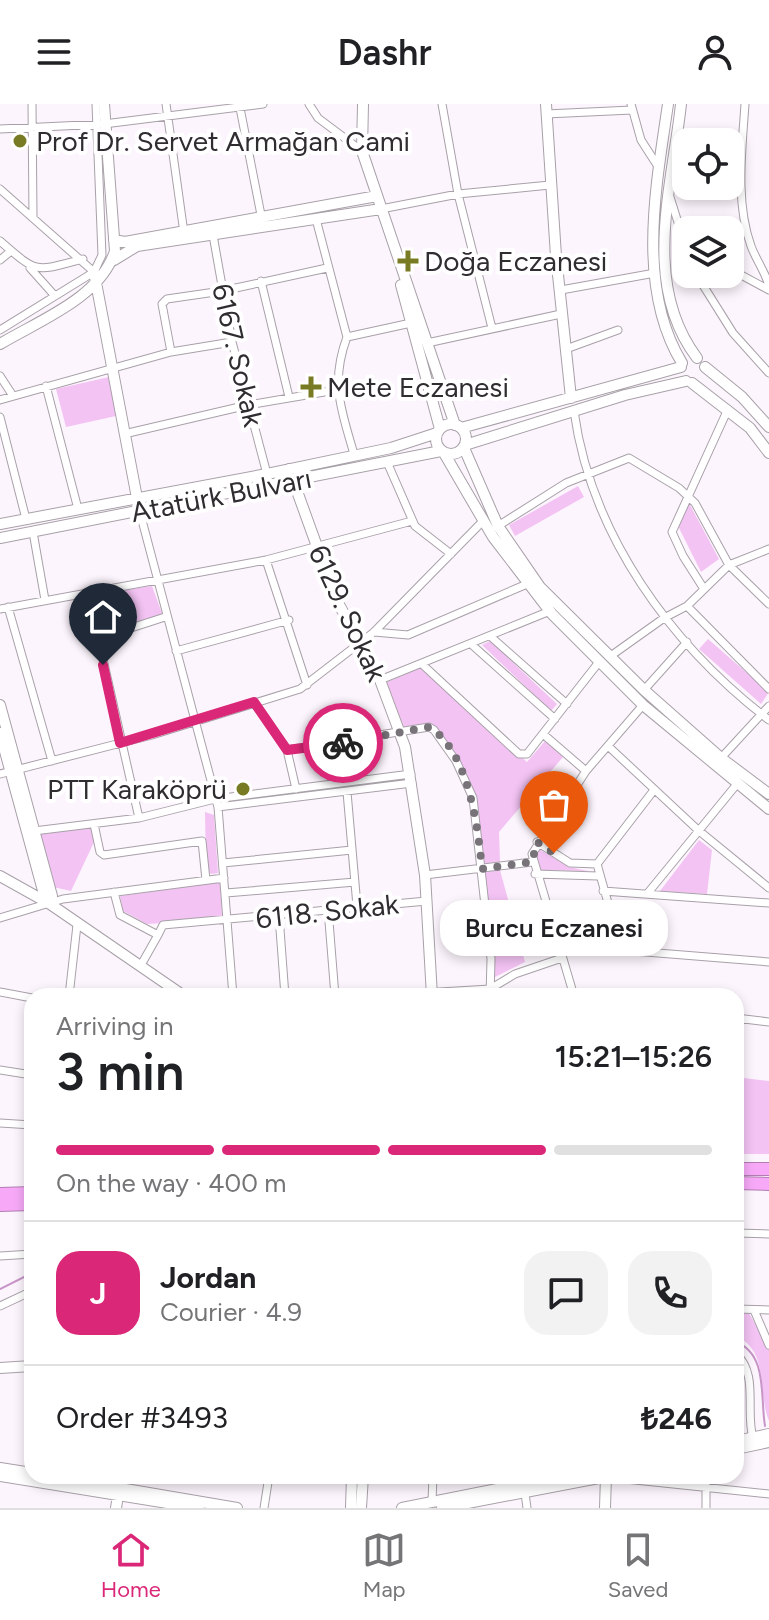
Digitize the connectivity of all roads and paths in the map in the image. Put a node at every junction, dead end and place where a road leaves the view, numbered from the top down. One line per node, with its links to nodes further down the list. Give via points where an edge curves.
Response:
1 (32, 104): 17 (street)
2 (96, 104): 16 (street)
3 (104, 104): 16 (main road)
4 (166, 104): 15 (street)
5 (263, 104): 13 (street)
6 (309, 104): 21 (street, via 318,118)
7 (363, 104): 21 (main road)
8 (442, 104): 27 (street)
9 (668, 104): 22 (main road)
10 (681, 104): 18 (main road)
11 (745, 104): 19 (street)
12 (631, 107): 14 (street); 22 (street, via 641,140)
13 (240, 108): 15 (street); 34 (street)
14 (546, 109): 24 (main road)
15 (166, 117): 16 (street); 35 (street)
16 (100, 124): 17 (street); 37 (main road); 45 (street, via 102,255)
17 (33, 127): 20 (street); 32 (street)
18 (678, 128)
19 (742, 128)
20 (0, 129)
21 (362, 151): 28 (main road)
22 (659, 168): 46 (main road)
23 (672, 168): 26 (main road)
24 (550, 185): 27 (street); 52 (main road)
25 (2, 192): 32 (street)
26 (668, 193): 31 (street); 67 (main road, via 663,271 672,313)
27 (458, 194): 30 (street); 57 (street)
28 (377, 196): 30 (main road); 34 (main road)
29 (743, 200): 51 (street, via 751,246)
30 (381, 209): 33 (main road); 56 (main road); 63 (main road)
31 (676, 216)
32 (33, 217): 40 (street)
33 (316, 219): 34 (main road); 44 (street)
34 (262, 222): 35 (main road); 36 (main road)
35 (185, 235): 36 (main road); 37 (main road); 42 (main road, via 137,246)
36 (213, 235): 53 (street, 6167. Sokak)
37 (114, 240): 42 (main road)
38 (0, 241): 39 (street)
39 (11, 251): 41 (street); 43 (street)
40 (83, 259): 43 (street, via 45,269); 45 (street)
41 (0, 260)
42 (111, 263): 49 (main road)
43 (29, 267): 54 (street)
44 (327, 268): 48 (street); 61 (street)
45 (94, 272): 49 (main road); 54 (street)
46 (655, 273): 52 (street); 60 (main road)
47 (744, 276): 51 (street)
48 (261, 281): 53 (street); 77 (street)
49 (98, 284): 64 (main road); 69 (main road)
50 (705, 288): 70 (street, via 733,333)
51 (769, 288)
52 (561, 290): 55 (main road)
53 (222, 291): 62 (street, 6167. Sokak); 66 (street, via 162,304)
54 (55, 296): 58 (street)
55 (561, 314): 57 (street); 65 (main road)
56 (411, 323): 61 (street); 86 (main road)
57 (492, 328): 63 (street)
58 (0, 330)
59 (618, 330): 65 (street)
60 (669, 332): 68 (main road); 71 (main road, via 666,360)
61 (347, 337): 75 (street)
62 (232, 342): 66 (street); 80 (street, 6167. Sokak)
63 (427, 343): 84 (main road)
64 (0, 344)
65 (566, 349): 78 (main road)
66 (171, 352): 69 (street)
67 (701, 362): 68 (main road); 73 (main road, via 703,378); 85 (main road)
68 (682, 365): 71 (main road); 73 (main road)
69 (112, 371): 74 (street); 87 (main road)
70 (769, 373)
71 (653, 374): 78 (main road)
72 (0, 376): 76 (street)
73 (689, 382): 81 (main road); 82 (main road)
74 (46, 386): 76 (street); 98 (street)
75 (336, 390): 77 (street); 91 (street)
76 (13, 396): 79 (street)
77 (289, 397): 80 (street)
78 (571, 398): 84 (main road)
79 (0, 400)
80 (248, 405): 87 (street); 93 (street, 6167. Sokak)
81 (728, 409): 90 (main road); 96 (street)
82 (574, 411): 88 (main road); 94 (street)
83 (0, 417): 100 (street)
84 (458, 426): 86 (main road); 88 (main road)
85 (769, 427)
86 (439, 431): 89 (main road, via 436,442); 91 (main road, Atatürk Bulvarı)
87 (124, 434): 97 (main road)
88 (464, 446): 89 (main road, via 457,453); 104 (main road)
89 (442, 452): 92 (main road, Atatürk Bulvarı); 102 (main road, via 453,462)
90 (769, 453)
91 (354, 454): 95 (main road, Atatürk Bulvarı)
92 (387, 462): 95 (main road, Atatürk Bulvarı); 101 (street)
93 (267, 474): 95 (main road, Atatürk Bulvarı); 97 (main road, Atatürk Bulvarı)
94 (588, 474): 96 (street, via 629,458); 104 (street); 122 (street, via 621,552)
95 (290, 475): 99 (main road, Atatürk Bulvarı); 107 (main road, 6129. Sokak)
96 (687, 495): 111 (street); 114 (street, via 672,536)
97 (137, 498): 98 (main road, Atatürk Bulvarı); 99 (street)
98 (78, 509): 100 (main road, Atatürk Bulvarı)
99 (140, 512): 105 (main road, Atatürk Bulvarı); 112 (street)
100 (26, 519): 103 (main road, Atatürk Bulvarı)
101 (412, 521): 107 (street); 109 (street)
102 (483, 521): 109 (street); 113 (main road)
103 (0, 524)
104 (498, 526): 131 (main road, via 540,587)
105 (33, 532): 106 (main road, Atatürk Bulvarı); 116 (street)
106 (0, 538)
107 (317, 547): 110 (street); 127 (main road, 6129. Sokak, via 336,599)
108 (769, 549): 111 (street)
109 (451, 554): 124 (street)
110 (266, 560): 112 (street); 123 (street)
111 (729, 565): 114 (street); 117 (street)
112 (156, 579): 115 (street); 121 (street)
113 (527, 584): 120 (main road); 124 (street, via 408,635)
114 (704, 589): 118 (street)
115 (88, 593): 116 (street); 126 (street)
116 (45, 600): 119 (street)
117 (769, 604)
118 (687, 606): 122 (street); 136 (street)
119 (4, 608): 154 (street)
120 (550, 611): 125 (street); 132 (main road)
121 (165, 617): 126 (street); 130 (street)
122 (664, 618): 128 (street); 131 (street)
123 (289, 620): 130 (street); 135 (street)
124 (374, 632): 127 (street)
125 (490, 636): 129 (street); 139 (street)
126 (97, 639): 150 (street)
127 (362, 642): 134 (main road, 6129. Sokak); 135 (street)
128 (687, 642): 137 (street); 143 (street)
129 (471, 644): 133 (street); 144 (street)
130 (176, 651): 146 (street)
131 (612, 655): 137 (main road)
132 (599, 662): 139 (street); 141 (main road)
133 (423, 665): 134 (street); 149 (street, via 519,754 527,754)
134 (380, 680): 148 (main road, 6129. Sokak)
135 (307, 685): 138 (street)
136 (769, 689)
137 (644, 690): 153 (main road)
138 (254, 702): 146 (street); 152 (street)
139 (567, 704): 144 (street)
140 (0, 705): 156 (main road)
141 (643, 705): 151 (street); 158 (main road)
142 (769, 706): 143 (street)
143 (761, 714): 145 (street); 153 (street)
144 (555, 719): 149 (street)
145 (769, 720)
146 (197, 721): 150 (street); 163 (street)
147 (0, 733): 156 (main road)
148 (401, 734): 152 (street); 157 (main road, 6129. Sokak); 174 (street, via 429,727 456,761 473,798)
149 (543, 734): 155 (street)
150 (120, 743): 154 (street); 165 (street)
151 (608, 746): 155 (street); 160 (street)
152 (287, 750): 159 (street)
153 (721, 758): 162 (main road)
154 (52, 761): 156 (street)
155 (586, 771): 169 (street)
156 (9, 772): 168 (main road); 189 (main road)
157 (411, 778): 159 (street); 161 (street); 176 (main road, 6129. Sokak)
158 (737, 784): 164 (main road); 167 (street)
159 (296, 789): 163 (street)
160 (654, 790): 167 (street); 173 (street)
161 (347, 792): 163 (street); 170 (street)
162 (769, 794)
163 (216, 803): 165 (street); 172 (street)
164 (769, 809)
165 (139, 818): 166 (street)
166 (94, 824): 168 (street); 180 (street, via 104,855 202,841)
167 (698, 830): 182 (street); 186 (street)
168 (34, 831): 189 (main road)
169 (537, 842): 171 (street); 173 (street, via 570,863)
170 (352, 850): 172 (street); 181 (street)
171 (532, 862): 174 (street); 175 (street)
172 (223, 863): 179 (street)
173 (597, 864): 178 (street)
174 (482, 869): 176 (street); 208 (street)
175 (535, 874): 178 (street); 197 (street)
176 (425, 875): 187 (main road, 6129. Sokak)
177 (0, 876): 189 (main road)
178 (598, 876): 183 (street)
179 (224, 878): 180 (street); 185 (street)
180 (206, 880): 184 (street)
181 (355, 882): 185 (street); 190 (street)
182 (769, 888)
183 (603, 891): 186 (street); 198 (street)
184 (114, 892): 189 (street); 196 (street, via 120,915)
185 (226, 893): 194 (street)
186 (647, 894): 188 (street)
187 (427, 901): 190 (street, 6118. Sokak); 207 (main road, 6129. Sokak)
188 (769, 903)
189 (50, 904): 193 (street); 195 (main road)
190 (357, 906): 191 (street, 6118. Sokak)
191 (328, 909): 192 (street, 6118. Sokak); 206 (street)
192 (279, 916): 194 (street, 6118. Sokak); 205 (street)
193 (0, 918)
194 (228, 921): 196 (street, 6118. Sokak, via 163,925); 204 (street)
195 (77, 925): 201 (main road); 202 (street)
196 (158, 935): 201 (street)
197 (558, 945): 198 (street); 199 (street)
198 (621, 949): 200 (street)
199 (562, 958): 209 (street, via 515,974); 210 (street)
200 (769, 962)
201 (141, 965): 203 (main road)
202 (70, 988)
203 (173, 988)
204 (232, 988)
205 (284, 988)
206 (334, 988)
207 (432, 988)
208 (490, 988)
209 (496, 988)
210 (571, 988)
211 (0, 992): 212 (street)
212 (24, 996)
213 (744, 1020): 214 (street)
214 (769, 1022)
215 (0, 1070): 216 (street)
216 (24, 1074)
217 (0, 1123): 218 (street)
218 (24, 1124)
219 (744, 1169): 220 (highway)
220 (769, 1169)
221 (744, 1183): 222 (highway)
222 (769, 1184)
223 (24, 1193): 224 (highway)
224 (0, 1194)
225 (24, 1204): 226 (highway)
226 (0, 1205)
227 (744, 1233): 228 (street)
228 (769, 1234)
229 (24, 1254): 230 (street)
230 (0, 1256)
231 (24, 1295): 232 (street)
232 (0, 1306)
233 (744, 1309): 234 (street)
234 (754, 1310): 235 (street); 236 (street)
235 (769, 1310)
236 (769, 1345)
237 (24, 1366): 239 (main road)
238 (744, 1366): 241 (street, via 749,1374 748,1423)
239 (0, 1368)
240 (769, 1434): 241 (main road)
241 (753, 1438): 242 (main road)
242 (744, 1440)
243 (769, 1442): 244 (main road)
244 (744, 1447)
245 (0, 1468): 246 (main road)
246 (24, 1472)
247 (0, 1476): 248 (main road)
248 (24, 1479)
249 (60, 1484): 262 (main road)
250 (84, 1484): 262 (main road)
251 (120, 1484): 262 (main road)
252 (268, 1484): 270 (street)
253 (352, 1484): 271 (main road)
254 (362, 1484): 272 (main road)
255 (434, 1484): 265 (street)
256 (500, 1484): 265 (main road)
257 (568, 1484): 263 (main road)
258 (606, 1484): 275 (main road)
259 (669, 1484): 261 (street)
260 (707, 1484): 261 (street)
261 (707, 1489): 264 (street); 276 (street)
262 (119, 1492): 267 (main road); 268 (main road); 269 (main road)
263 (525, 1493): 266 (main road); 274 (street)
264 (769, 1494)
265 (437, 1505): 266 (main road); 273 (main road)
266 (473, 1505)
267 (116, 1508)
268 (198, 1508)
269 (237, 1508)
270 (264, 1508)
271 (351, 1508)
272 (361, 1508)
273 (402, 1508)
274 (527, 1508)
275 (605, 1508)
276 (706, 1508)

